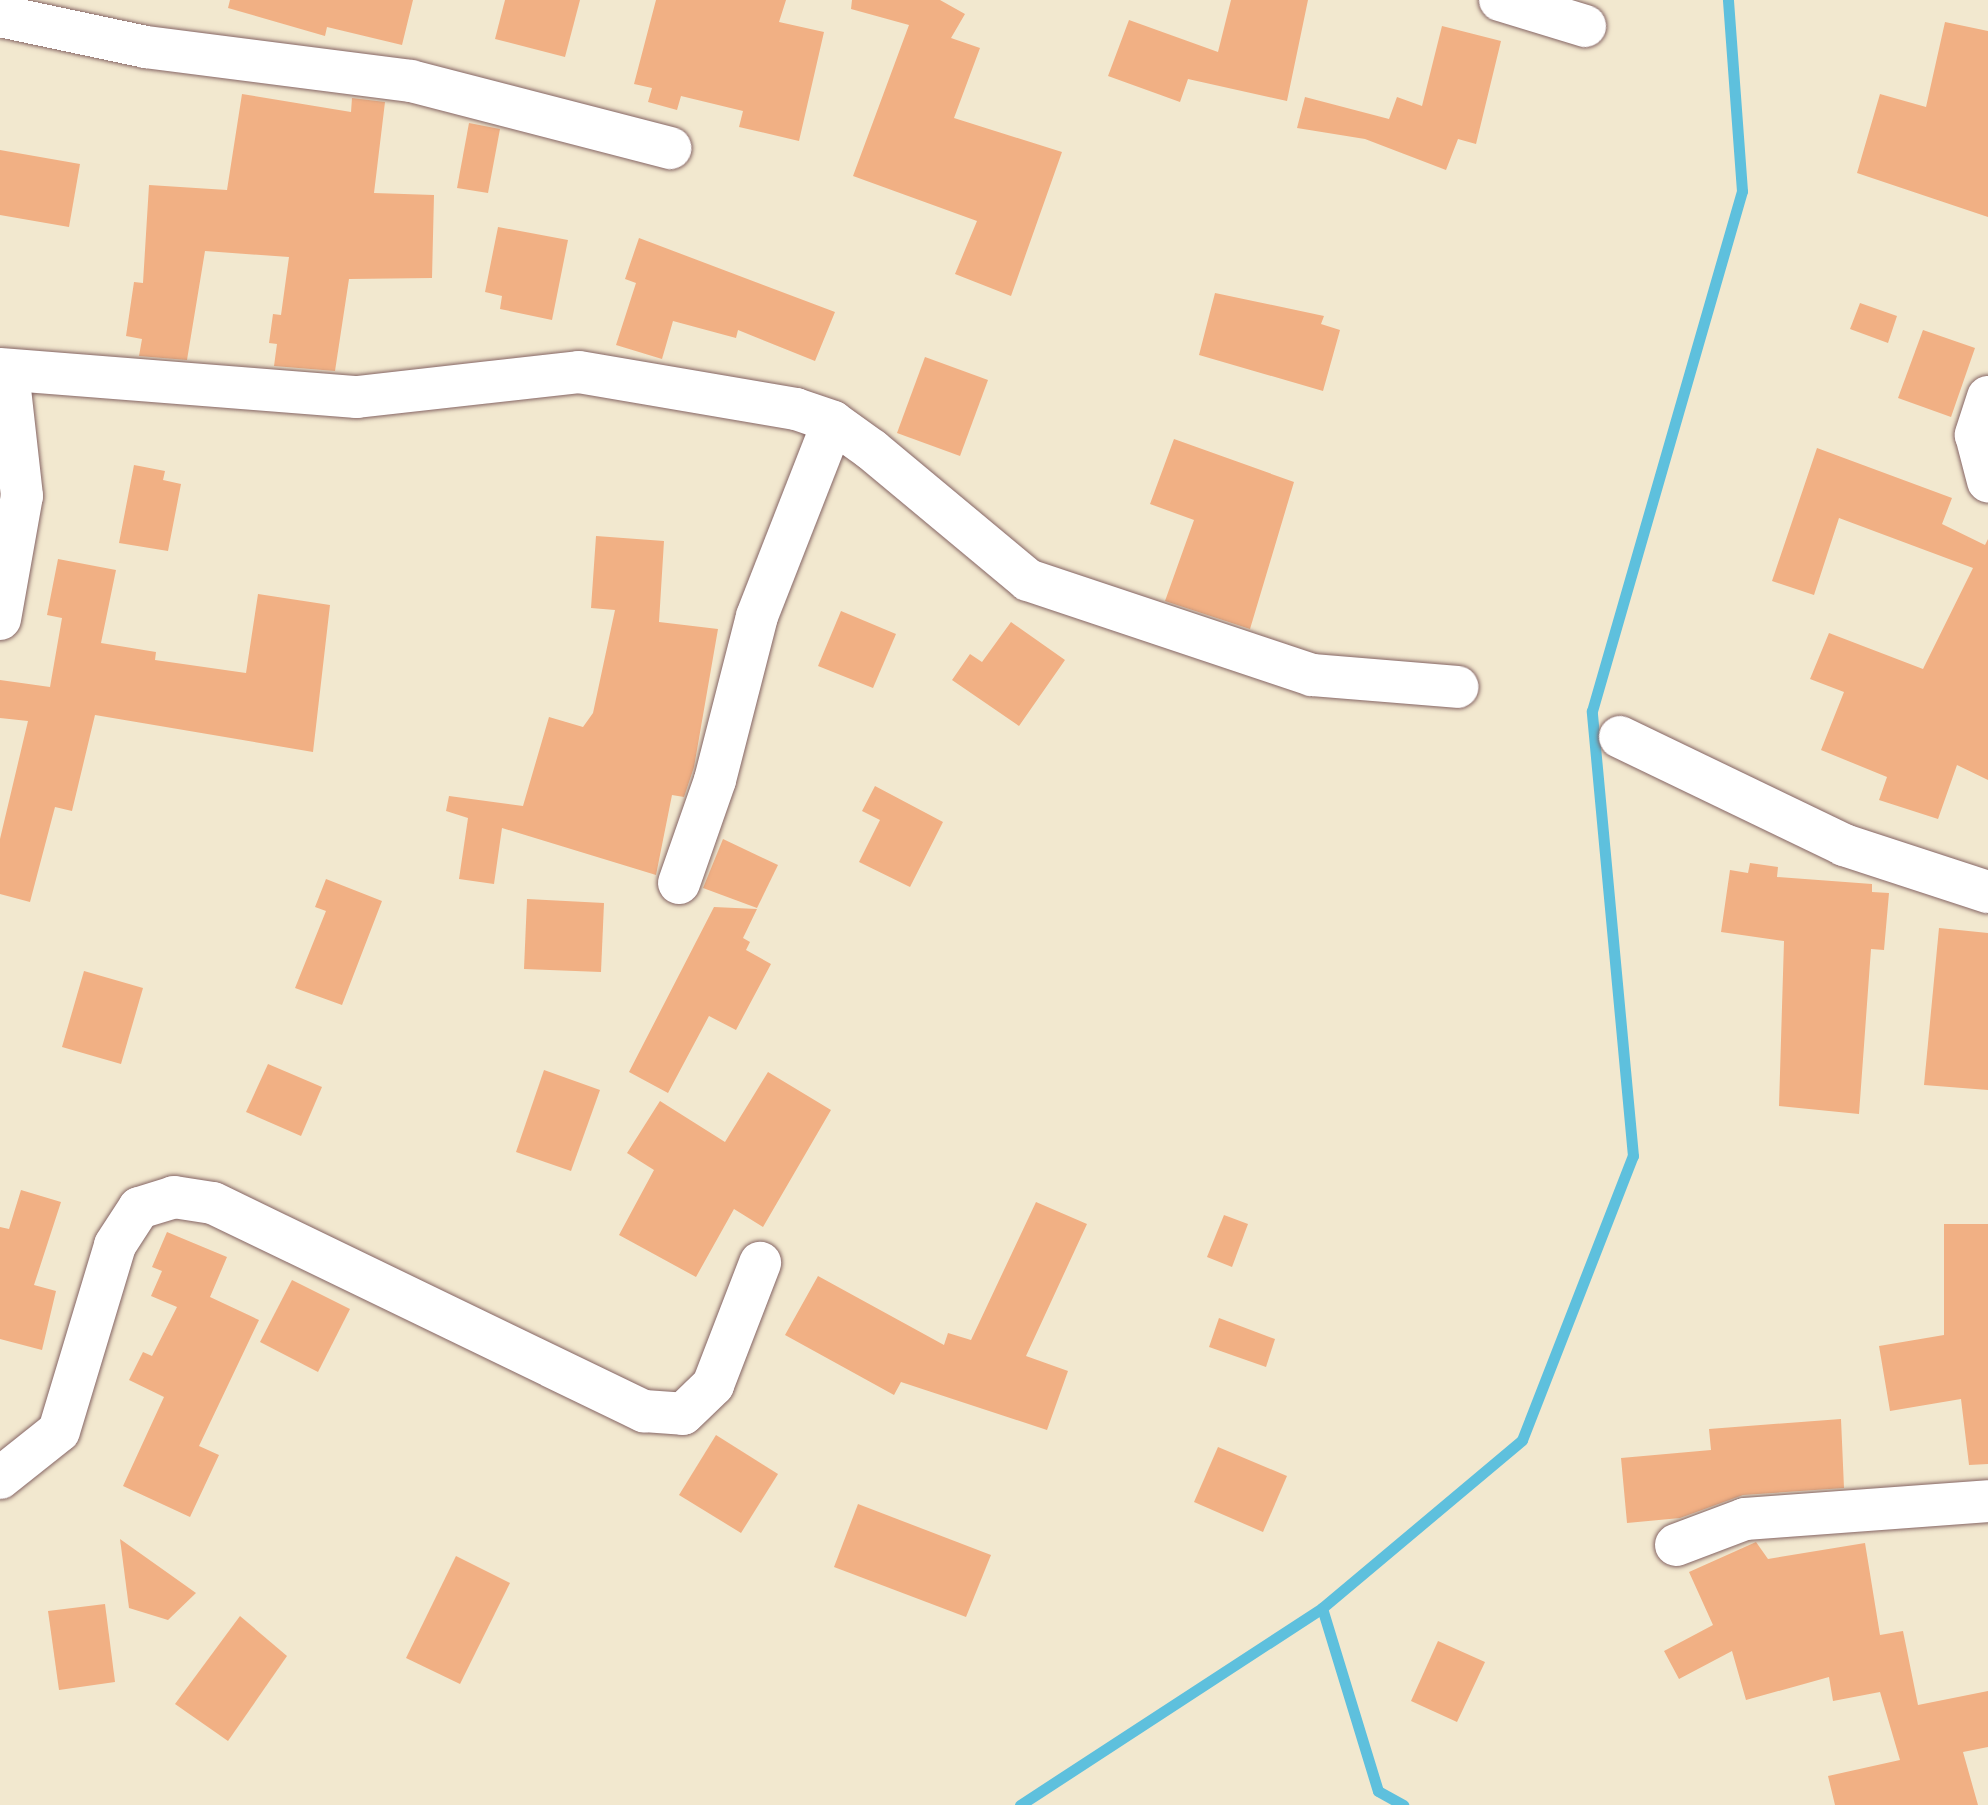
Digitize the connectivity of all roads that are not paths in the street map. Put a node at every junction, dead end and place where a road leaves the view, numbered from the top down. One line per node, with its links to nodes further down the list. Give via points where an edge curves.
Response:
1 (1500, 0): 3 (street)
2 (0, 16): 4 (street, via 146,47 411,81)
3 (1585, 26)
4 (671, 148)
5 (4, 370): 7 (street, via 357,397 579,372 796,409); 9 (street, via 22,496)
6 (1988, 397): 8 (street, via 1976,435)
7 (833, 422): 10 (street, via 1028,580 1312,675); 12 (street, via 757,616 715,780)
8 (1988, 481)
9 (0, 619)
10 (1458, 687)
11 (1620, 737): 13 (street, via 1844,845)
12 (679, 883)
13 (1988, 892)
14 (760, 1263): 15 (street, via 713,1385 683,1414 644,1411 213,1203 174,1197 139,1208 115,1245 59,1431)
15 (0, 1478)
16 (1988, 1501): 17 (street, via 1745,1519)
17 (1676, 1545)

